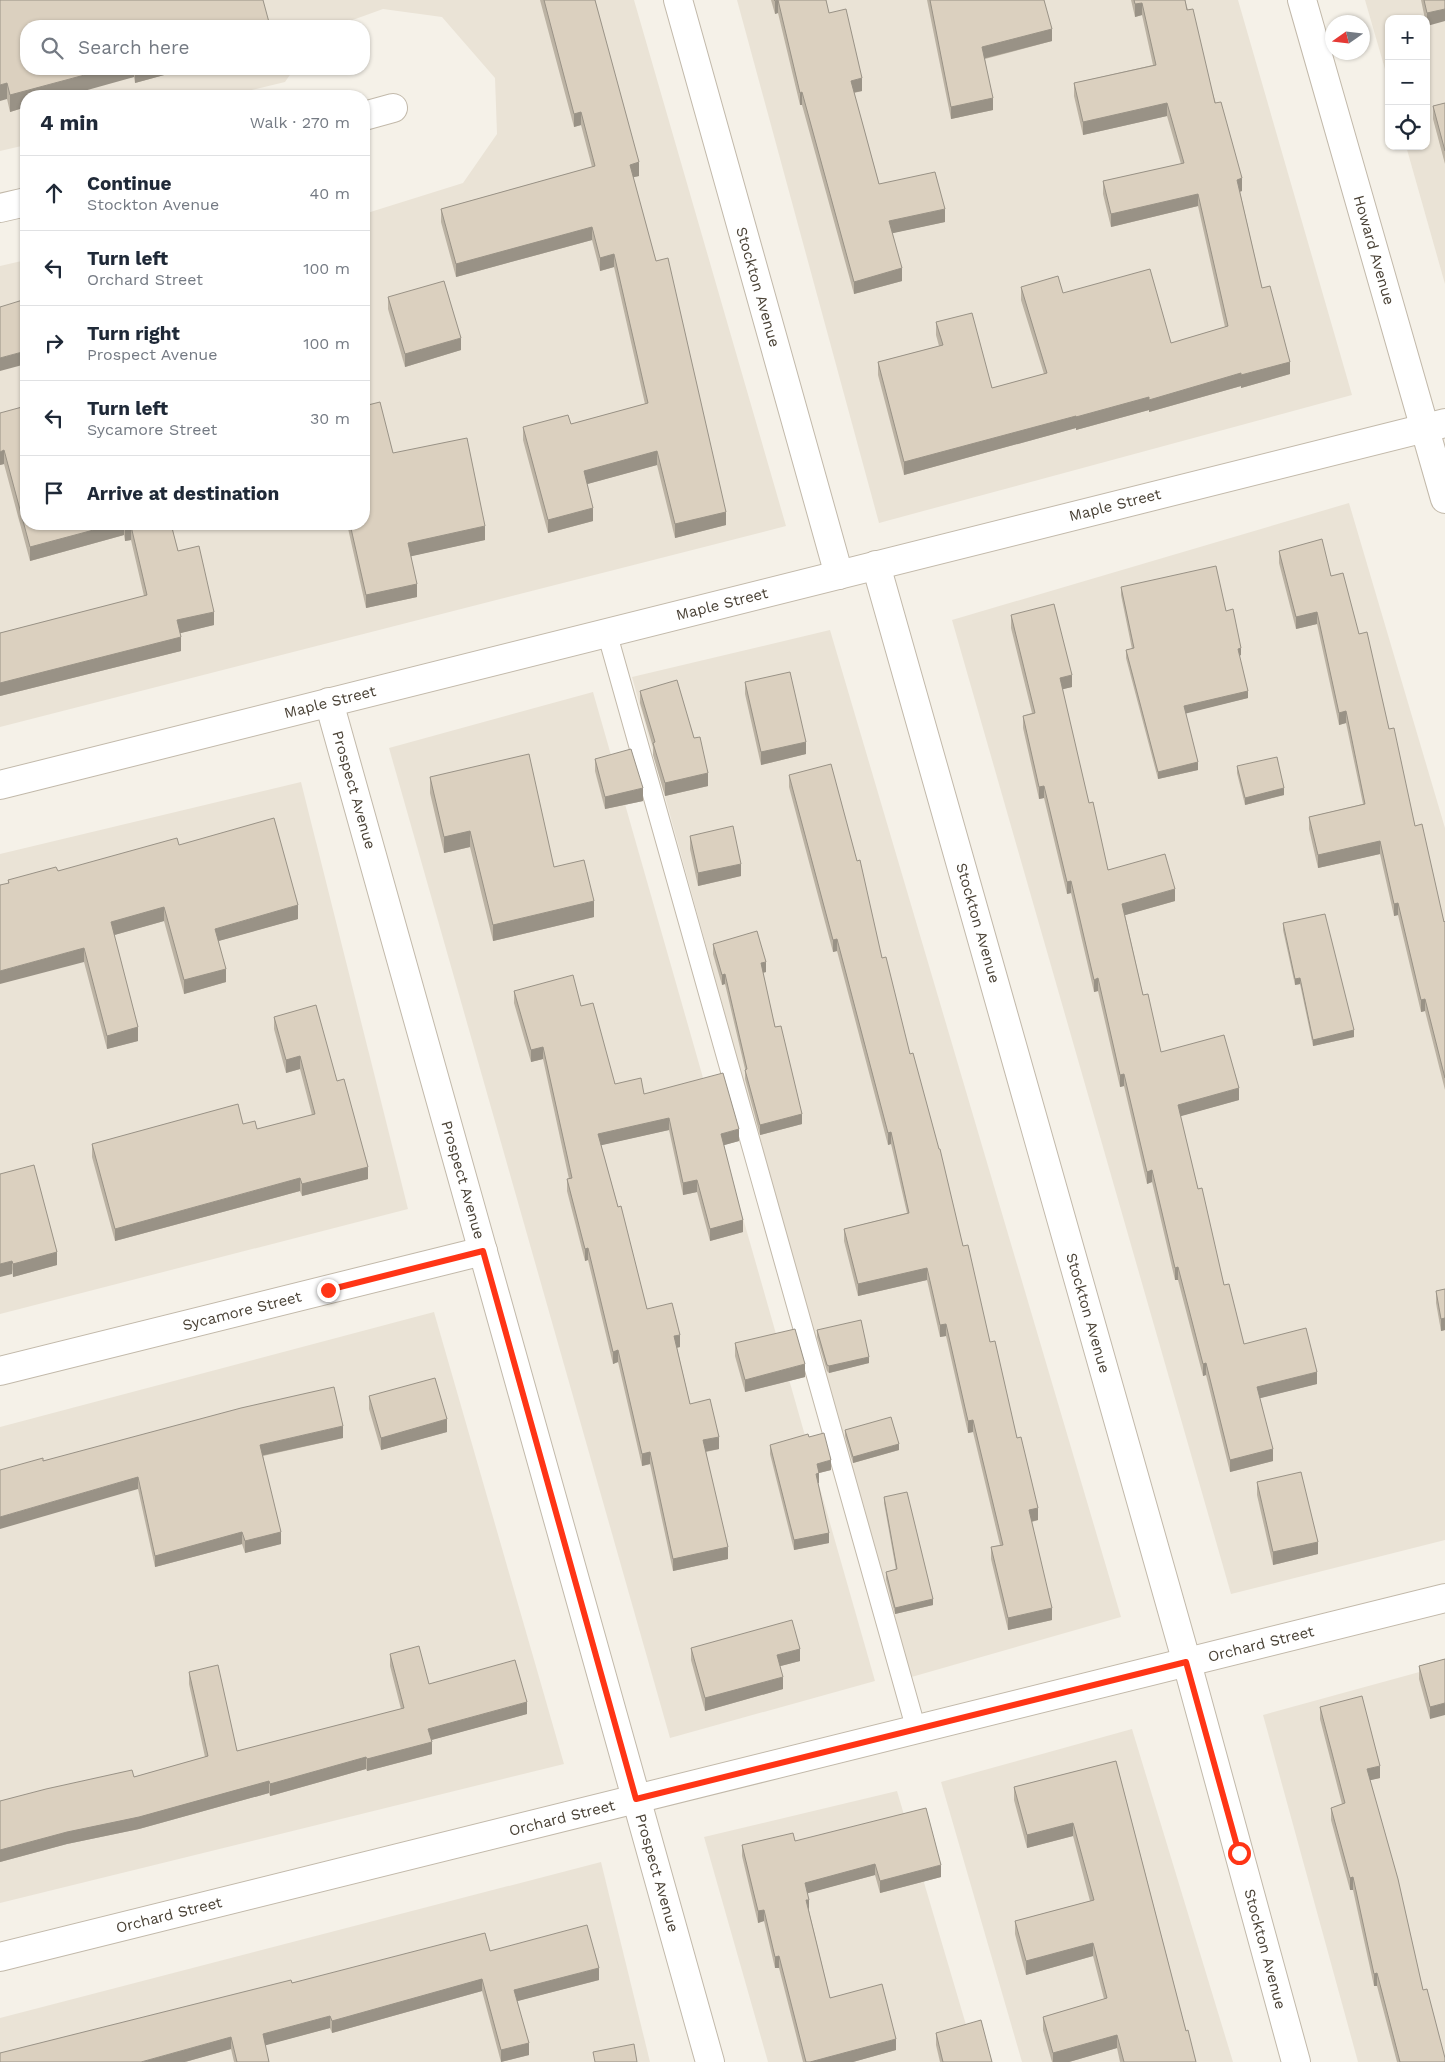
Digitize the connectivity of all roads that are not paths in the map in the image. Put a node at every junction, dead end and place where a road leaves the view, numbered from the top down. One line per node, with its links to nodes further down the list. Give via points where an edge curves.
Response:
1 (678, 0): 10 (street, Stockton Avenue)
2 (1302, 0): 7 (street, Howard Avenue)
3 (393, 108): 4 (street)
4 (370, 114)
5 (20, 203): 6 (street)
6 (0, 208)
7 (1435, 425): 8 (street, Howard Avenue); 9 (street, Maple Street)
8 (1445, 500)
9 (876, 565): 10 (street, Maple Street); 17 (street, Stockton Avenue)
10 (838, 575): 11 (street, Maple Street)
11 (606, 632): 12 (street, Maple Street); 18 (lane)
12 (329, 702): 13 (street, Maple Street); 14 (street, Prospect Avenue)
13 (0, 785)
14 (483, 1251): 15 (street, Sycamore Street); 19 (street, Prospect Avenue)
15 (0, 1370)
16 (1445, 1598): 17 (street, Orchard Street)
17 (1186, 1662): 18 (street, Orchard Street); 22 (street, Stockton Avenue)
18 (916, 1729): 19 (street, Orchard Street)
19 (636, 1799): 20 (street, Orchard Street); 21 (street, Prospect Avenue)
20 (0, 1957)
21 (710, 2062)
22 (1296, 2062)

